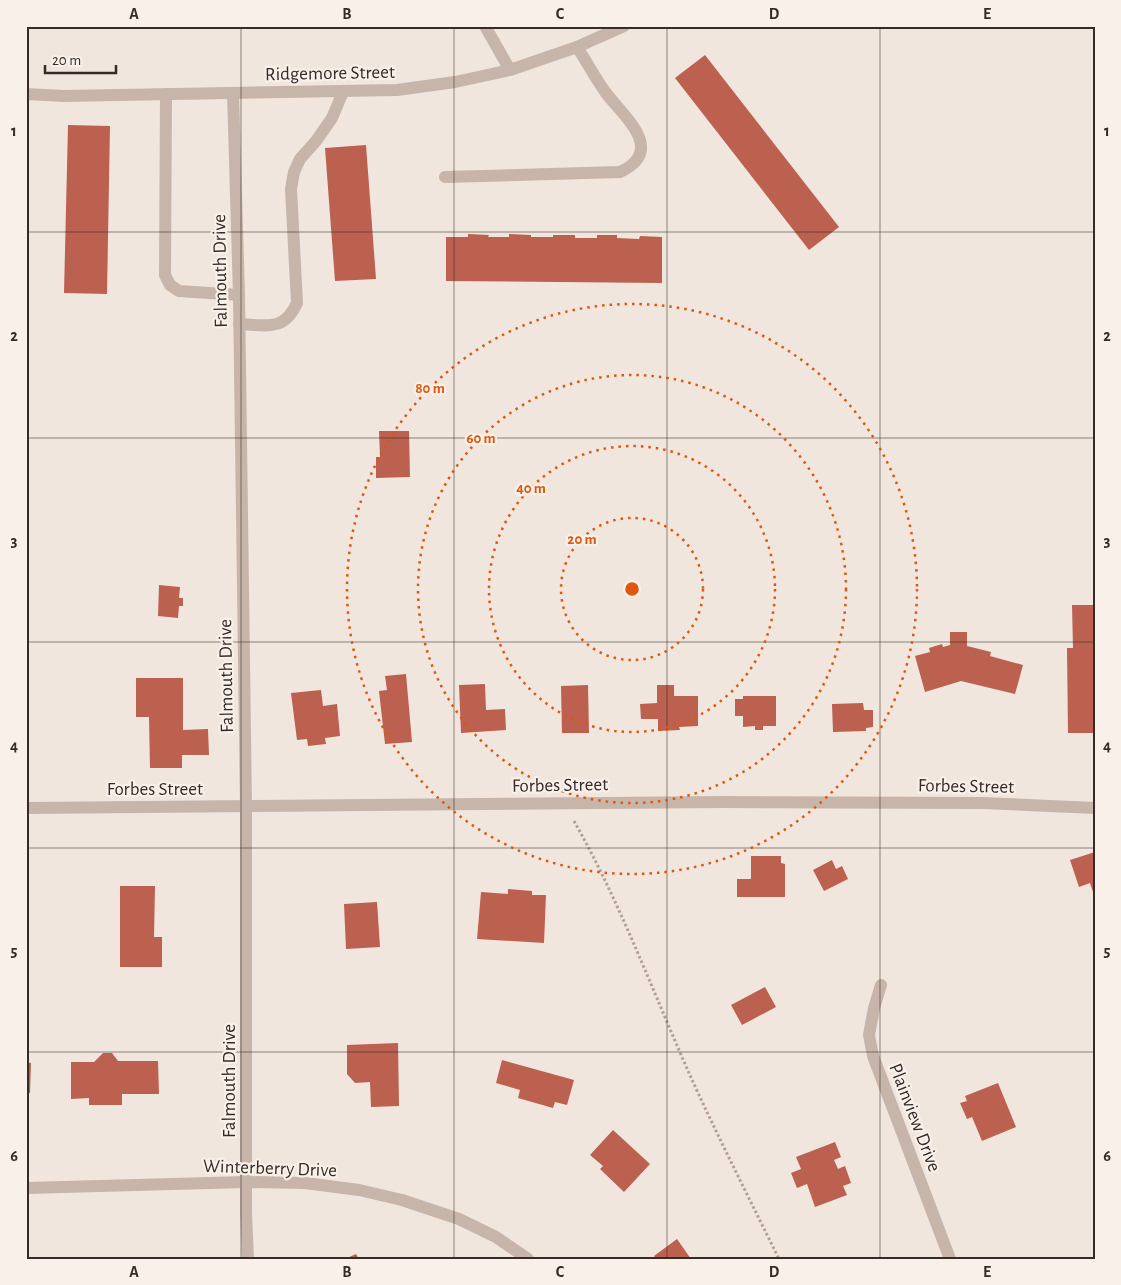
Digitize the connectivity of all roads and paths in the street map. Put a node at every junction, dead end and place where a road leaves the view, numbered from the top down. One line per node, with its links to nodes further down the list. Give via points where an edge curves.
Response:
1 (485, 26): 4 (street)
2 (624, 26): 3 (street, Ridgemore Street)
3 (577, 47): 4 (street, Ridgemore Street); 9 (street, via 605,91 639,134 642,146 639,158 631,167 620,172)
4 (510, 70): 5 (street, Ridgemore Street, via 397,90)
5 (343, 92): 6 (street, Ridgemore Street); 11 (street, via 332,118 300,159 294,172 291,189 297,303 292,314 282,322 273,325)
6 (233, 93): 8 (street, Ridgemore Street); 10 (street, Falmouth Drive)
7 (26, 94): 8 (street, Ridgemore Street)
8 (166, 94): 10 (street, via 165,275 170,285 179,291)
9 (445, 177)
10 (239, 295): 11 (street, Falmouth Drive)
11 (239, 324): 13 (street, Falmouth Drive)
12 (563, 803): 13 (street, Forbes Street); 15 (street, Forbes Street, via 983,803); 21 (path, via 590,850 694,1083)
13 (246, 807): 14 (street, Forbes Street); 17 (street, Falmouth Drive)
14 (26, 808)
15 (1095, 808)
16 (881, 984): 22 (street, Plainview Drive, via 869,1035 873,1056)
17 (247, 1182): 18 (street, Winterberry Drive); 19 (street, Falmouth Drive); 20 (street, Winterberry Drive, via 305,1183 402,1200 459,1219 496,1237)
18 (26, 1188)
19 (248, 1259)
20 (528, 1259)
21 (779, 1259)
22 (950, 1259)

